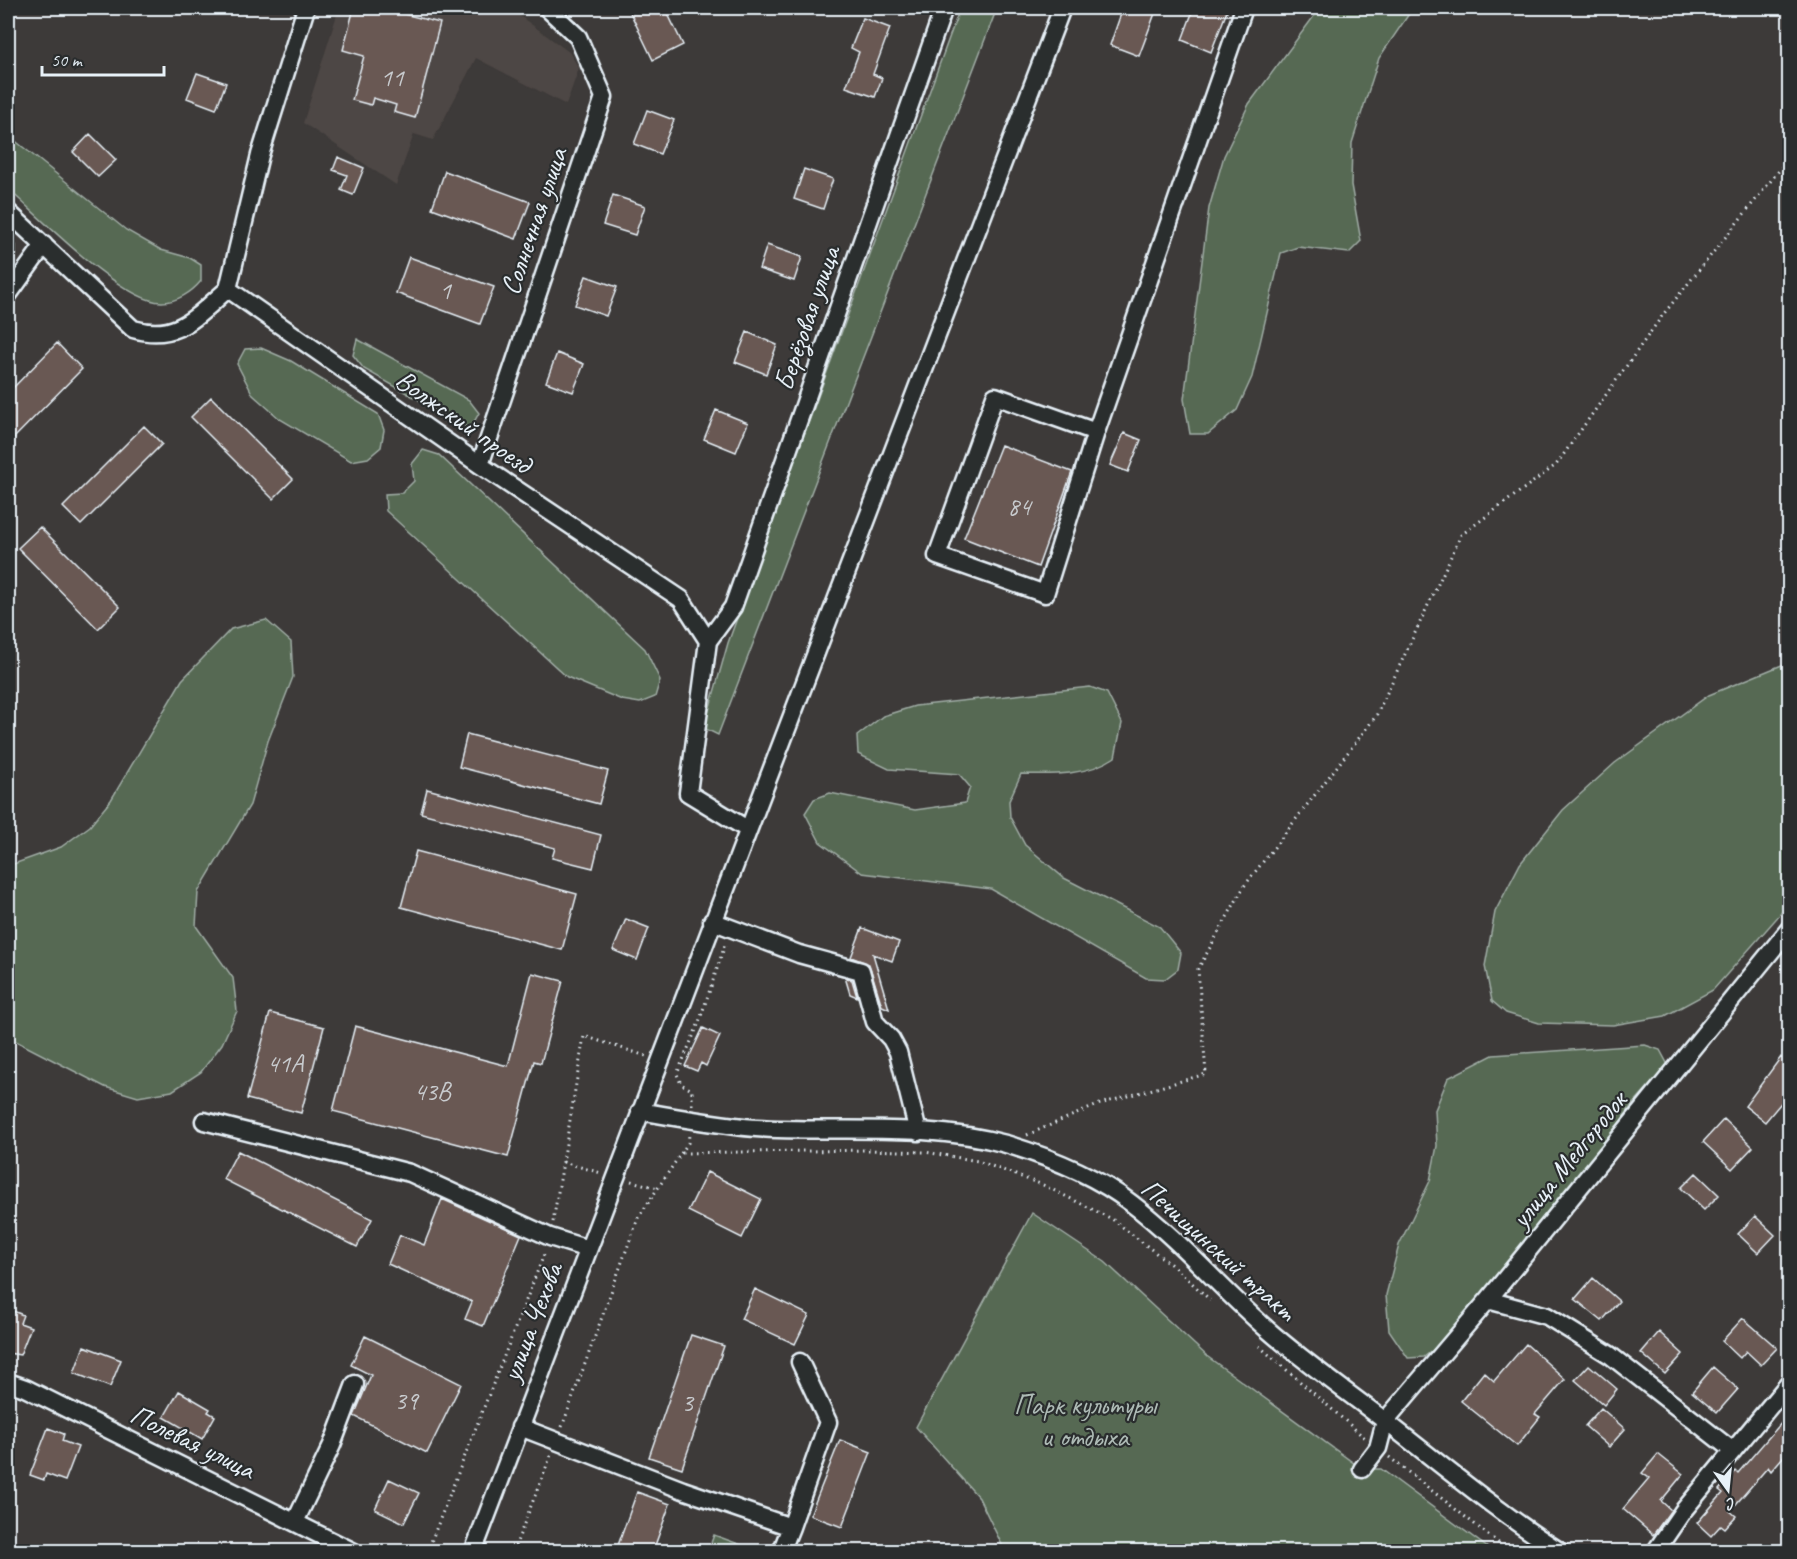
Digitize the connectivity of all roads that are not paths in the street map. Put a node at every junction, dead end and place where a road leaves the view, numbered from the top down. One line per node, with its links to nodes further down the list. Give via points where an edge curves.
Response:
1 (306, 8): 8 (street, via 260,155)
2 (547, 8): 11 (street, Солнечная улица, via 578,37 604,97)
3 (944, 8): 12 (street, Берёзовая улица, via 733,607)
4 (1062, 8): 13 (street, улица Чехова)
5 (1244, 8): 10 (street)
6 (8, 212): 7 (street)
7 (44, 244): 8 (street, via 133,329 153,335 172,332); 9 (street)
8 (228, 289): 11 (street, Волжский проезд)
9 (8, 295)
10 (1096, 432): 10 (street, via 1045,594 937,556 995,396)
11 (480, 465): 12 (street, Волжский проезд, via 681,599)
12 (708, 640): 13 (street, via 688,793)
13 (747, 829): 14 (street, улица Чехова)
14 (712, 921): 16 (street, улица Чехова); 18 (street, via 799,954 861,971 875,1022 898,1052)
15 (1790, 928): 20 (street, улица Медгородок)
16 (640, 1111): 18 (street, Печищинский тракт, via 756,1128); 19 (street, улица Чехова)
17 (204, 1121): 19 (street, via 410,1173 550,1237)
18 (918, 1132): 25 (street, Печищинский тракт, via 1005,1144 1085,1175 1130,1202 1266,1329)
19 (588, 1249): 26 (street, улица Чехова)
20 (1488, 1300): 25 (street, улица Медгородок); 27 (street, via 1547,1316 1610,1355)
21 (800, 1362): 30 (street, via 828,1422)
22 (8, 1382): 29 (street, Полевая улица)
23 (1790, 1382): 27 (street)
24 (355, 1384): 29 (street, via 332,1445)
25 (1385, 1421): 28 (street, via 1378,1448); 34 (street, Печищинский тракт, via 1522,1527)
26 (520, 1427): 30 (street); 32 (street, улица Чехова)
27 (1733, 1451): 35 (street)
28 (1362, 1469)
29 (295, 1522): 31 (street, Полевая улица)
30 (791, 1527): 33 (street)
31 (354, 1551)
32 (473, 1551)
33 (781, 1551)
34 (1561, 1551)
35 (1655, 1551)

